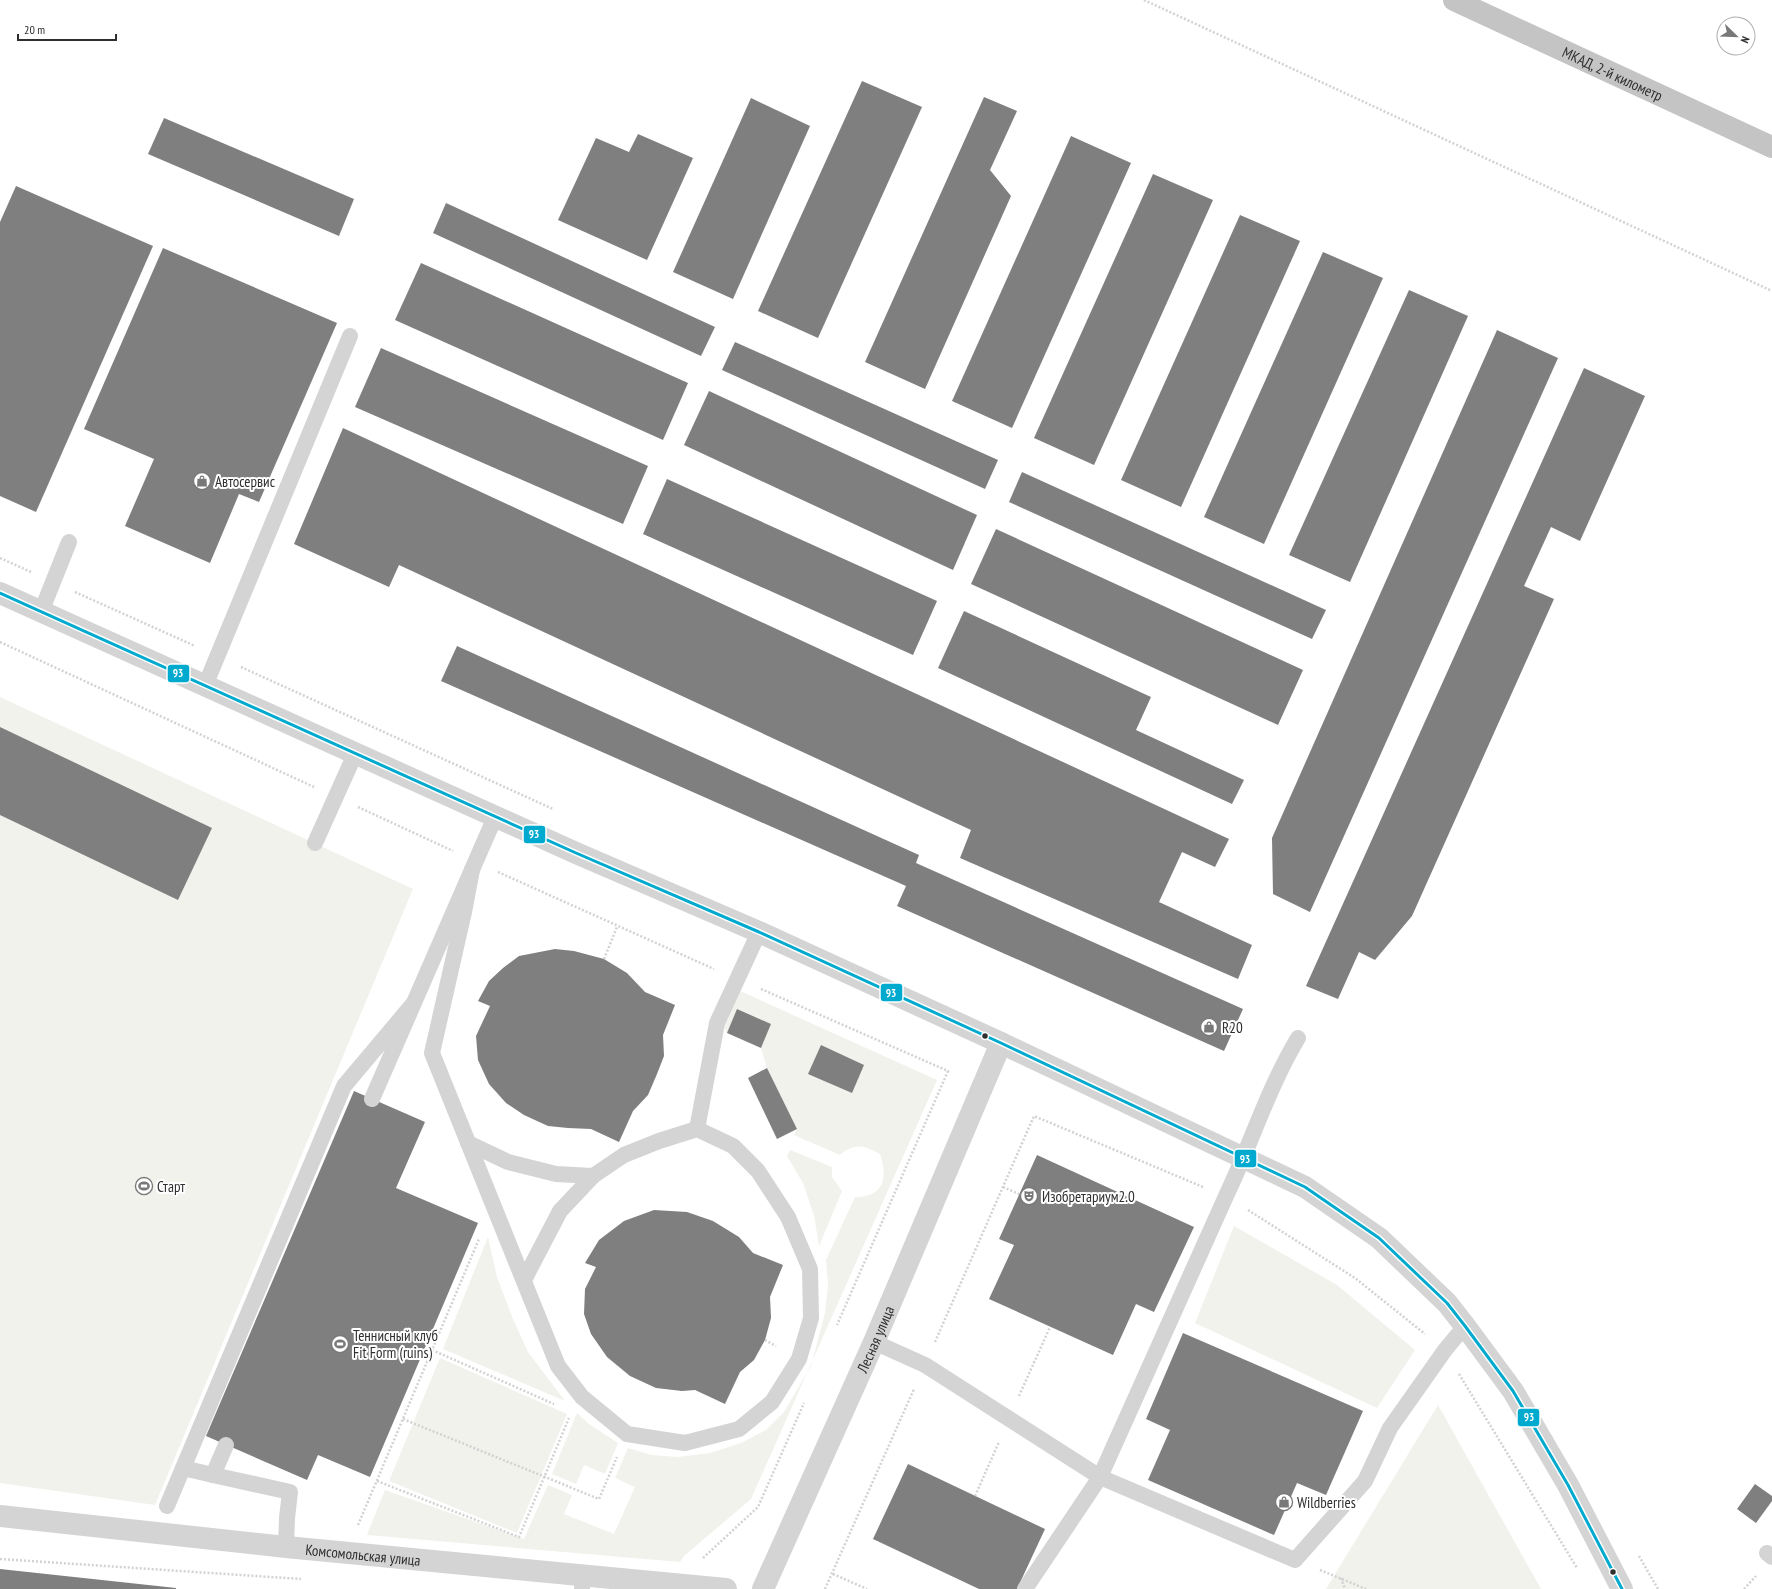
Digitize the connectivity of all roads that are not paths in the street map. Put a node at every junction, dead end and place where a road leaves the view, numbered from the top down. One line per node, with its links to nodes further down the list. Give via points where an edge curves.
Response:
1 (1454, 0): 2 (highway, МКАД, 2-й километр)
2 (1772, 147)
3 (350, 336): 7 (lane)
4 (69, 542): 6 (lane)
5 (0, 594): 6 (street)
6 (41, 612): 7 (street)
7 (205, 686): 8 (street)
8 (355, 754): 9 (street); 10 (lane)
9 (495, 816): 11 (lane); 12 (street)
10 (314, 843)
11 (472, 870): 13 (lane); 18 (lane, via 432,1053)
12 (759, 932): 15 (street); 17 (lane, via 716,1023)
13 (413, 1004): 16 (lane); 25 (lane, via 344,1086)
14 (1298, 1038): 19 (lane, via 1287,1056)
15 (1001, 1043): 19 (street); 23 (street, Лесная улица)
16 (372, 1099)
17 (697, 1129): 20 (lane, via 624,1155); 21 (lane, via 734,1146 758,1171 788,1217 810,1269 811,1318 799,1359 772,1402 739,1429 685,1443 627,1434 582,1397 558,1366)
18 (468, 1143): 20 (lane, via 508,1162 556,1174); 21 (lane)
19 (1244, 1158): 22 (street, via 1305,1187 1379,1238 1447,1303); 27 (lane)
20 (593, 1176): 21 (lane, via 560,1211)
21 (524, 1280)
22 (1465, 1326): 27 (lane, via 1390,1428 1365,1481 1295,1560); 35 (street, via 1514,1391 1568,1485)
23 (874, 1342): 27 (lane, via 925,1365); 33 (street, Лесная улица)
24 (226, 1445): 26 (lane)
25 (183, 1468): 26 (lane); 28 (lane)
26 (213, 1475): 30 (lane, via 290,1492)
27 (1100, 1477): 34 (lane)
28 (167, 1506)
29 (0, 1516): 30 (street, Комсомольская улица)
30 (286, 1547): 31 (street, Комсомольская улица, via 353,1552)
31 (583, 1582): 32 (street, Комсомольская улица)
32 (726, 1589)
33 (763, 1589)
34 (1025, 1589)
35 (1622, 1589)

